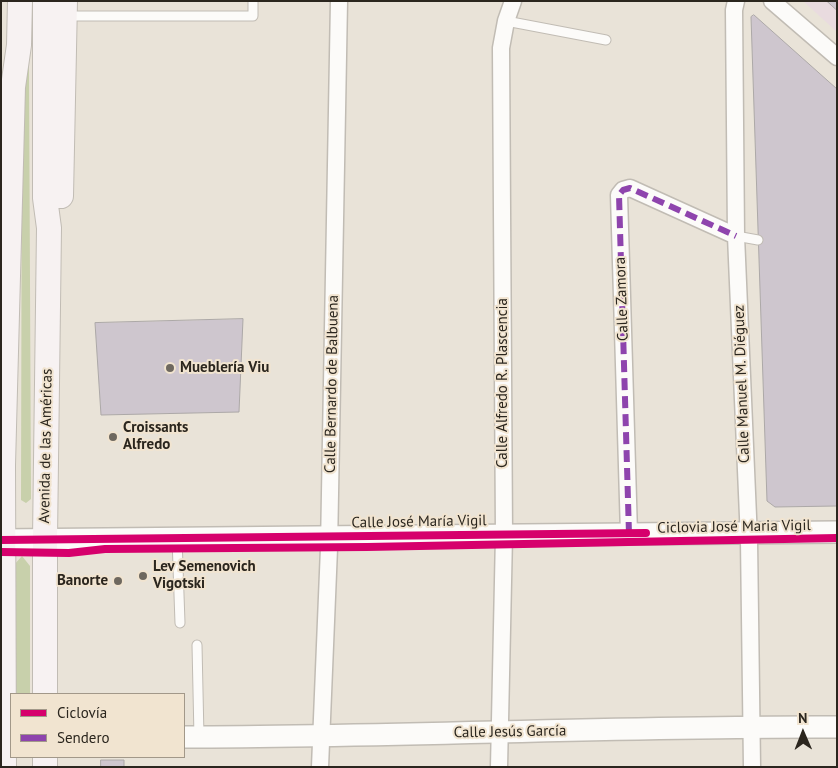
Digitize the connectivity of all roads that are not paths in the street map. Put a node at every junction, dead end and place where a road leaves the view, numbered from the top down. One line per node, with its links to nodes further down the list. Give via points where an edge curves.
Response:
1 (4, 1): 13 (main road, via 6,46)
2 (20, 1): 13 (main road, via 19,45)
3 (45, 1): 15 (main road, Avenida de las Américas, via 46,198)
4 (252, 1): 9 (lane, via 253,16)
5 (339, 1): 22 (street, Calle Bernardo de Balbuena)
6 (513, 1): 10 (street, Calle Alfredo R. Plascencia)
7 (736, 1): 16 (street, Calle Manuel M. Diéguez)
8 (772, 1): 12 (street)
9 (65, 9): 15 (main road, Avenida de las Américas, via 61,199)
10 (506, 22): 11 (lane); 21 (street, Calle Alfredo R. Plascencia, via 501,48)
11 (606, 40)
12 (837, 57)
13 (13, 87): 14 (main road)
14 (7, 113): 24 (main road)
15 (50, 228): 25 (main road, Avenida de las Américas)
16 (736, 236): 17 (lane); 18 (street, Calle Manuel M. Diéguez); 20 (street, Calle Zamora, via 630,188 619,196)
17 (758, 240)
18 (748, 532): 19 (street, Calle José María Vigil); 20 (street, Calle José María Vigil); 29 (street, Calle Manuel M. Diéguez)
19 (837, 532)
20 (629, 534): 21 (street, Calle José María Vigil)
21 (504, 535): 22 (street, Calle José María Vigil); 31 (street, Calle Alfredo R. Plascencia)
22 (329, 537): 23 (street, Calle José María Vigil); 33 (street, Calle Bernardo de Balbuena)
23 (177, 538): 25 (street, Calle José María Vigil); 26 (lane)
24 (1, 540): 25 (street, Calle José María Vigil); 32 (main road)
25 (45, 540): 28 (main road, Avenida de las Américas)
26 (180, 623)
27 (197, 645): 34 (lane)
28 (45, 693)
29 (750, 727): 30 (street, Calle Jesús García); 31 (street, Calle Jesús García); 38 (street, Calle Manuel M. Diéguez)
30 (837, 727)
31 (499, 733): 33 (street, Calle Jesús García); 37 (street, Calle Alfredo R. Plascencia)
32 (5, 736): 35 (main road)
33 (321, 736): 34 (street, Calle Jesús García); 36 (street, Calle Bernardo de Balbuena)
34 (191, 737)
35 (4, 767)
36 (320, 767)
37 (499, 767)
38 (752, 767)

